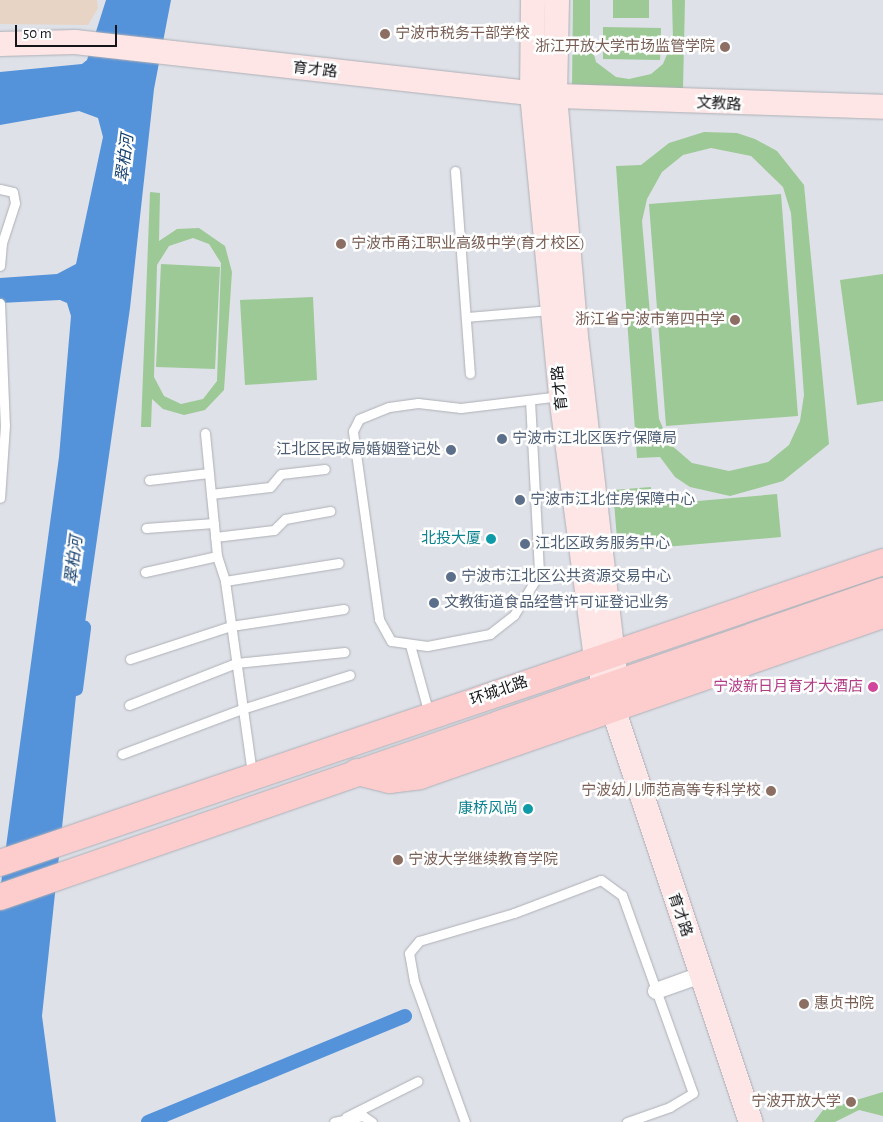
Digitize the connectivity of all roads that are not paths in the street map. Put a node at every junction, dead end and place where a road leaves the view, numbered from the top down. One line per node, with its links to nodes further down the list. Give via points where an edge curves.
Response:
1 (533, 0): 4 (main road, 育才路)
2 (557, 0): 4 (main road, 育才路)
3 (0, 44): 4 (main road, 育才路, via 75,42)
4 (543, 95): 5 (main road, 文教路); 10 (main road, 育才路); 39 (main road, 育才路)
5 (883, 107)
6 (455, 171): 11 (lane)
7 (0, 189): 8 (lane, via 13,192 15,203)
8 (0, 266)
9 (0, 303): 12 (lane)
10 (552, 310): 11 (lane); 15 (main road, 育才路)
11 (466, 317): 14 (lane)
12 (1, 320): 13 (lane)
13 (1, 360): 18 (lane)
14 (470, 373)
15 (560, 396): 16 (lane); 39 (main road, 育才路)
16 (530, 400): 38 (lane, via 539,574 514,615 490,634); 38 (lane, via 461,408 418,403 389,407 359,419 353,431 379,618 392,641)
17 (205, 433): 20 (lane)
18 (2, 448): 23 (lane)
19 (325, 469): 22 (lane, via 281,474 270,487)
20 (209, 474): 21 (lane); 22 (lane)
21 (149, 480)
22 (211, 494): 25 (lane)
23 (0, 498)
24 (330, 511): 27 (lane, via 285,519 274,530)
25 (214, 523): 26 (lane); 27 (lane)
26 (146, 528)
27 (215, 537): 29 (lane)
28 (883, 547): 39 (main road)
29 (217, 556): 32 (lane); 33 (lane)
30 (883, 562): 39 (main road, 环城北路)
31 (339, 563): 33 (lane)
32 (145, 572)
33 (226, 581): 37 (lane)
34 (883, 591): 44 (main road, 环城北路)
35 (344, 609): 37 (lane)
36 (883, 614): 44 (main road)
37 (231, 626): 41 (lane); 42 (lane)
38 (410, 645): 47 (lane)
39 (606, 649): 44 (main road, 育才路); 47 (main road, 环城北路)
40 (344, 652): 42 (lane)
41 (130, 659)
42 (236, 663): 45 (lane); 46 (lane)
43 (350, 675): 46 (lane)
44 (610, 692): 51 (main road, 环城北路, via 357,772); 52 (main road, 育才路)
45 (129, 705)
46 (242, 708): 48 (lane); 49 (lane)
47 (429, 714): 49 (main road, 环城北路)
48 (122, 754)
49 (252, 774): 50 (main road, 环城北路)
50 (0, 863)
51 (0, 897)
52 (701, 975): 53 (street); 60 (main road, 育才路)
53 (656, 990): 58 (lane, via 622,895 600,880 514,913 419,941 409,953 414,980); 59 (lane, via 693,1093 670,1107)
54 (418, 1081): 55 (lane)
55 (346, 1117): 56 (lane); 57 (lane, via 363,1116)
56 (334, 1122)
57 (372, 1122)
58 (465, 1122)
59 (627, 1122)
60 (751, 1122)

